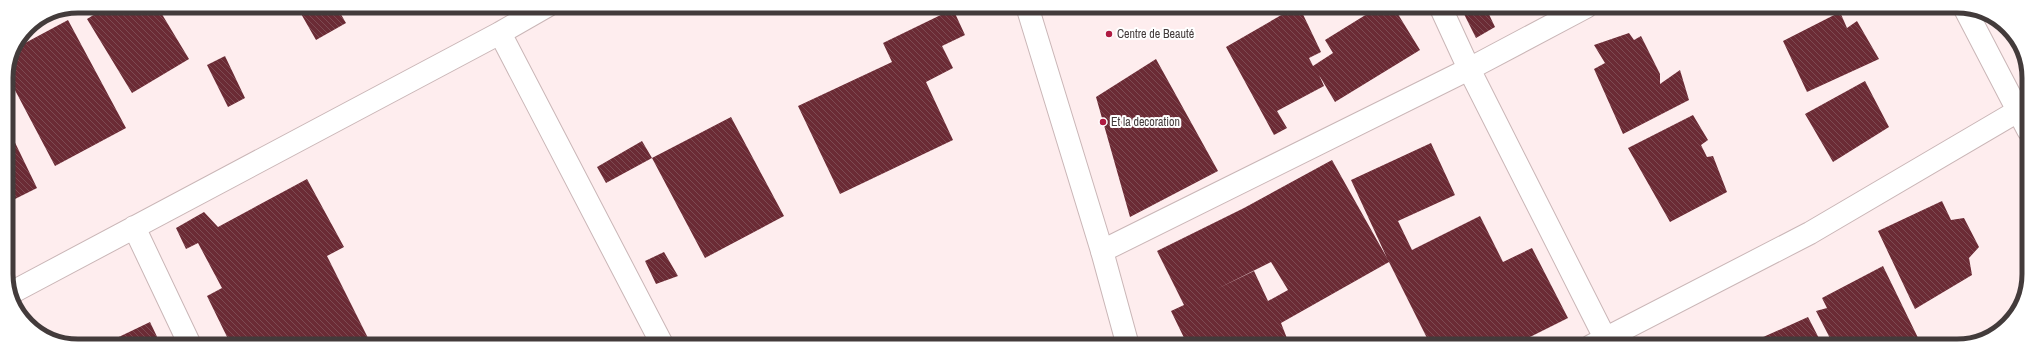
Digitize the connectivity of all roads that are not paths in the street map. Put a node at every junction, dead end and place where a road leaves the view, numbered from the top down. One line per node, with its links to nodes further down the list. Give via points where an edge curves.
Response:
1 (535, 13): 6 (street)
2 (1029, 13): 11 (street)
3 (1443, 13): 7 (street)
4 (1573, 13): 7 (street)
5 (1968, 14): 8 (street)
6 (500, 33): 10 (street); 14 (street)
7 (1469, 69): 11 (street); 16 (street)
8 (2022, 106)
9 (2022, 109): 17 (street, via 1810,233)
10 (134, 227): 12 (street); 13 (street)
11 (1102, 251): 15 (street)
12 (15, 291)
13 (187, 339)
14 (659, 339)
15 (1126, 339)
16 (1600, 339)
17 (1610, 339)

